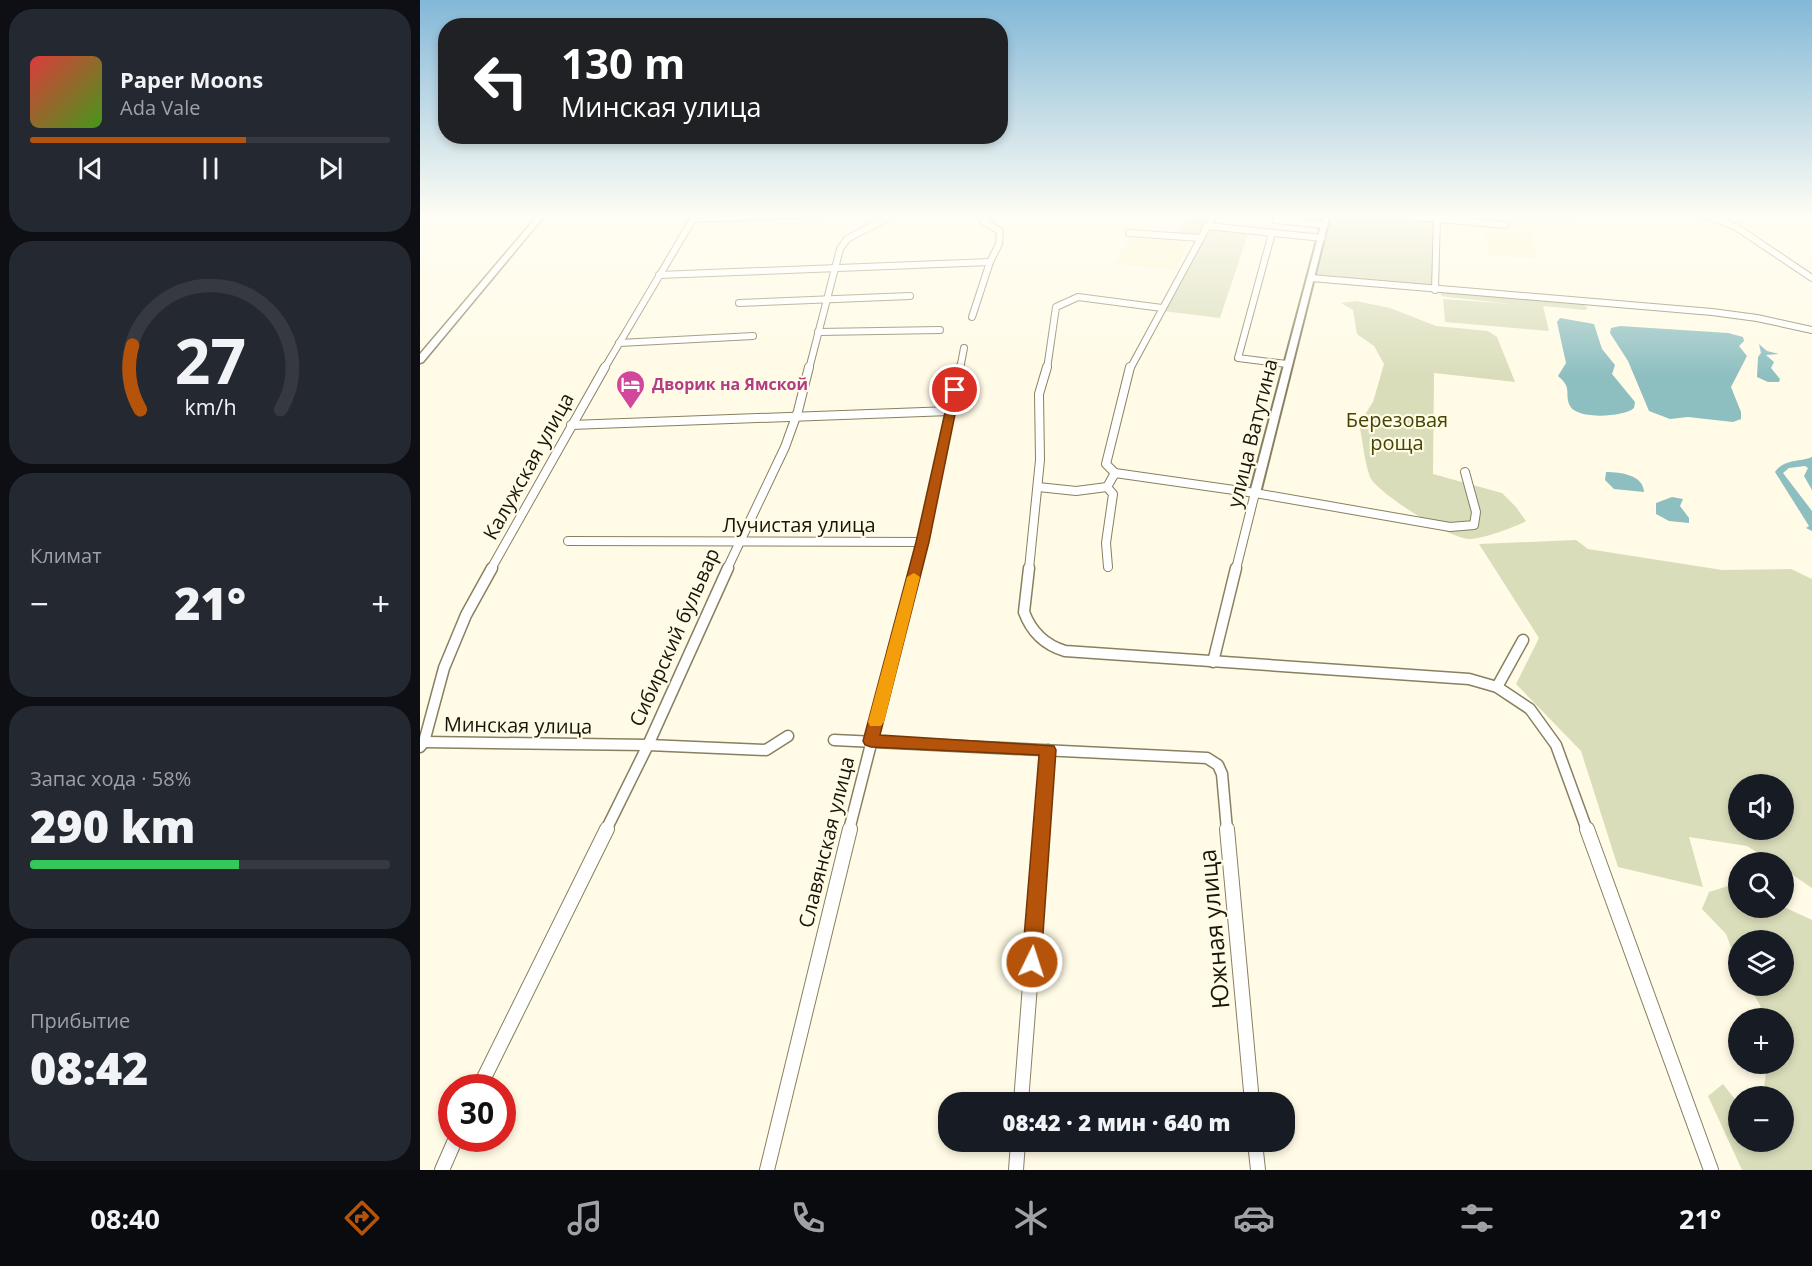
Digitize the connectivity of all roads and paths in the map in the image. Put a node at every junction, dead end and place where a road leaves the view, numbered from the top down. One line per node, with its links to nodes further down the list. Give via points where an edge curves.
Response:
1 (497, 269): 26 (main road)
2 (663, 269): 11 (street, Калужская улица)
3 (835, 269): 4 (street); 11 (street); 16 (street, Сибирский бульвар)
4 (844, 269)
5 (988, 269): 19 (street)
6 (1183, 269): 18 (street)
7 (1262, 269): 27 (street, via 1238,358)
8 (1314, 269): 12 (street, улица Ватутина)
9 (1436, 269): 14 (street)
10 (1798, 269): 13 (street)
11 (659, 275): 24 (street, Калужская улица)
12 (1311, 278): 14 (street); 27 (street, улица Ватутина)
13 (1812, 278)
14 (1435, 290): 21 (street, via 1735,315)
15 (910, 296): 16 (street)
16 (827, 298): 17 (street); 22 (street, Сибирский бульвар)
17 (739, 303)
18 (1162, 308): 32 (street, via 1126,377 1106,464); 33 (street, via 1078,297 1056,307 1039,394)
19 (972, 317)
20 (940, 330): 22 (street)
21 (1812, 330)
22 (818, 332): 29 (street, Сибирский бульвар)
23 (753, 336): 24 (street)
24 (619, 343): 30 (street, Калужская улица)
25 (964, 348): 28 (street, Славянская улица)
26 (420, 360)
27 (1287, 364): 35 (street, улица Ватутина)
28 (950, 411): 29 (street); 38 (street, Славянская улица)
29 (795, 417): 30 (street); 37 (street, Сибирский бульвар, via 785,447)
30 (571, 425): 46 (street, Калужская улица, via 466,615 444,668)
31 (1465, 472): 35 (street, via 1476,512 1474,525 1450,527)
32 (1114, 473): 34 (street); 35 (street)
33 (1038, 488): 34 (street); 41 (street, via 1024,612 1041,638 1065,651)
34 (1107, 488): 39 (street, via 1113,494 1106,543)
35 (1255, 493): 41 (street, улица Ватутина)
36 (568, 541): 37 (street, Лучистая улица)
37 (739, 542): 38 (street, Лучистая улица); 47 (street, Сибирский бульвар)
38 (923, 542): 45 (street, Славянская улица)
39 (1108, 567)
40 (1523, 640): 42 (street)
41 (1214, 662): 42 (street, via 1469,679)
42 (1497, 687): 59 (street, via 1530,710 1556,745)
43 (788, 736): 47 (street, Минская улица, via 766,750)
44 (834, 740): 45 (street)
45 (871, 741): 48 (street); 56 (street, Славянская улица)
46 (422, 745): 47 (street, Минская улица)
47 (648, 745): 49 (street, Сибирский бульвар)
48 (1048, 750): 50 (street); 51 (street, Южная улица, via 1207,758 1218,765 1222,774)
49 (486, 1074)
50 (1022, 1092)
51 (1251, 1092)
52 (450, 1152): 55 (street)
53 (1017, 1152): 57 (street)
54 (1257, 1152): 58 (street)
55 (442, 1170)
56 (767, 1170)
57 (1016, 1170)
58 (1258, 1170)
59 (1711, 1170)

